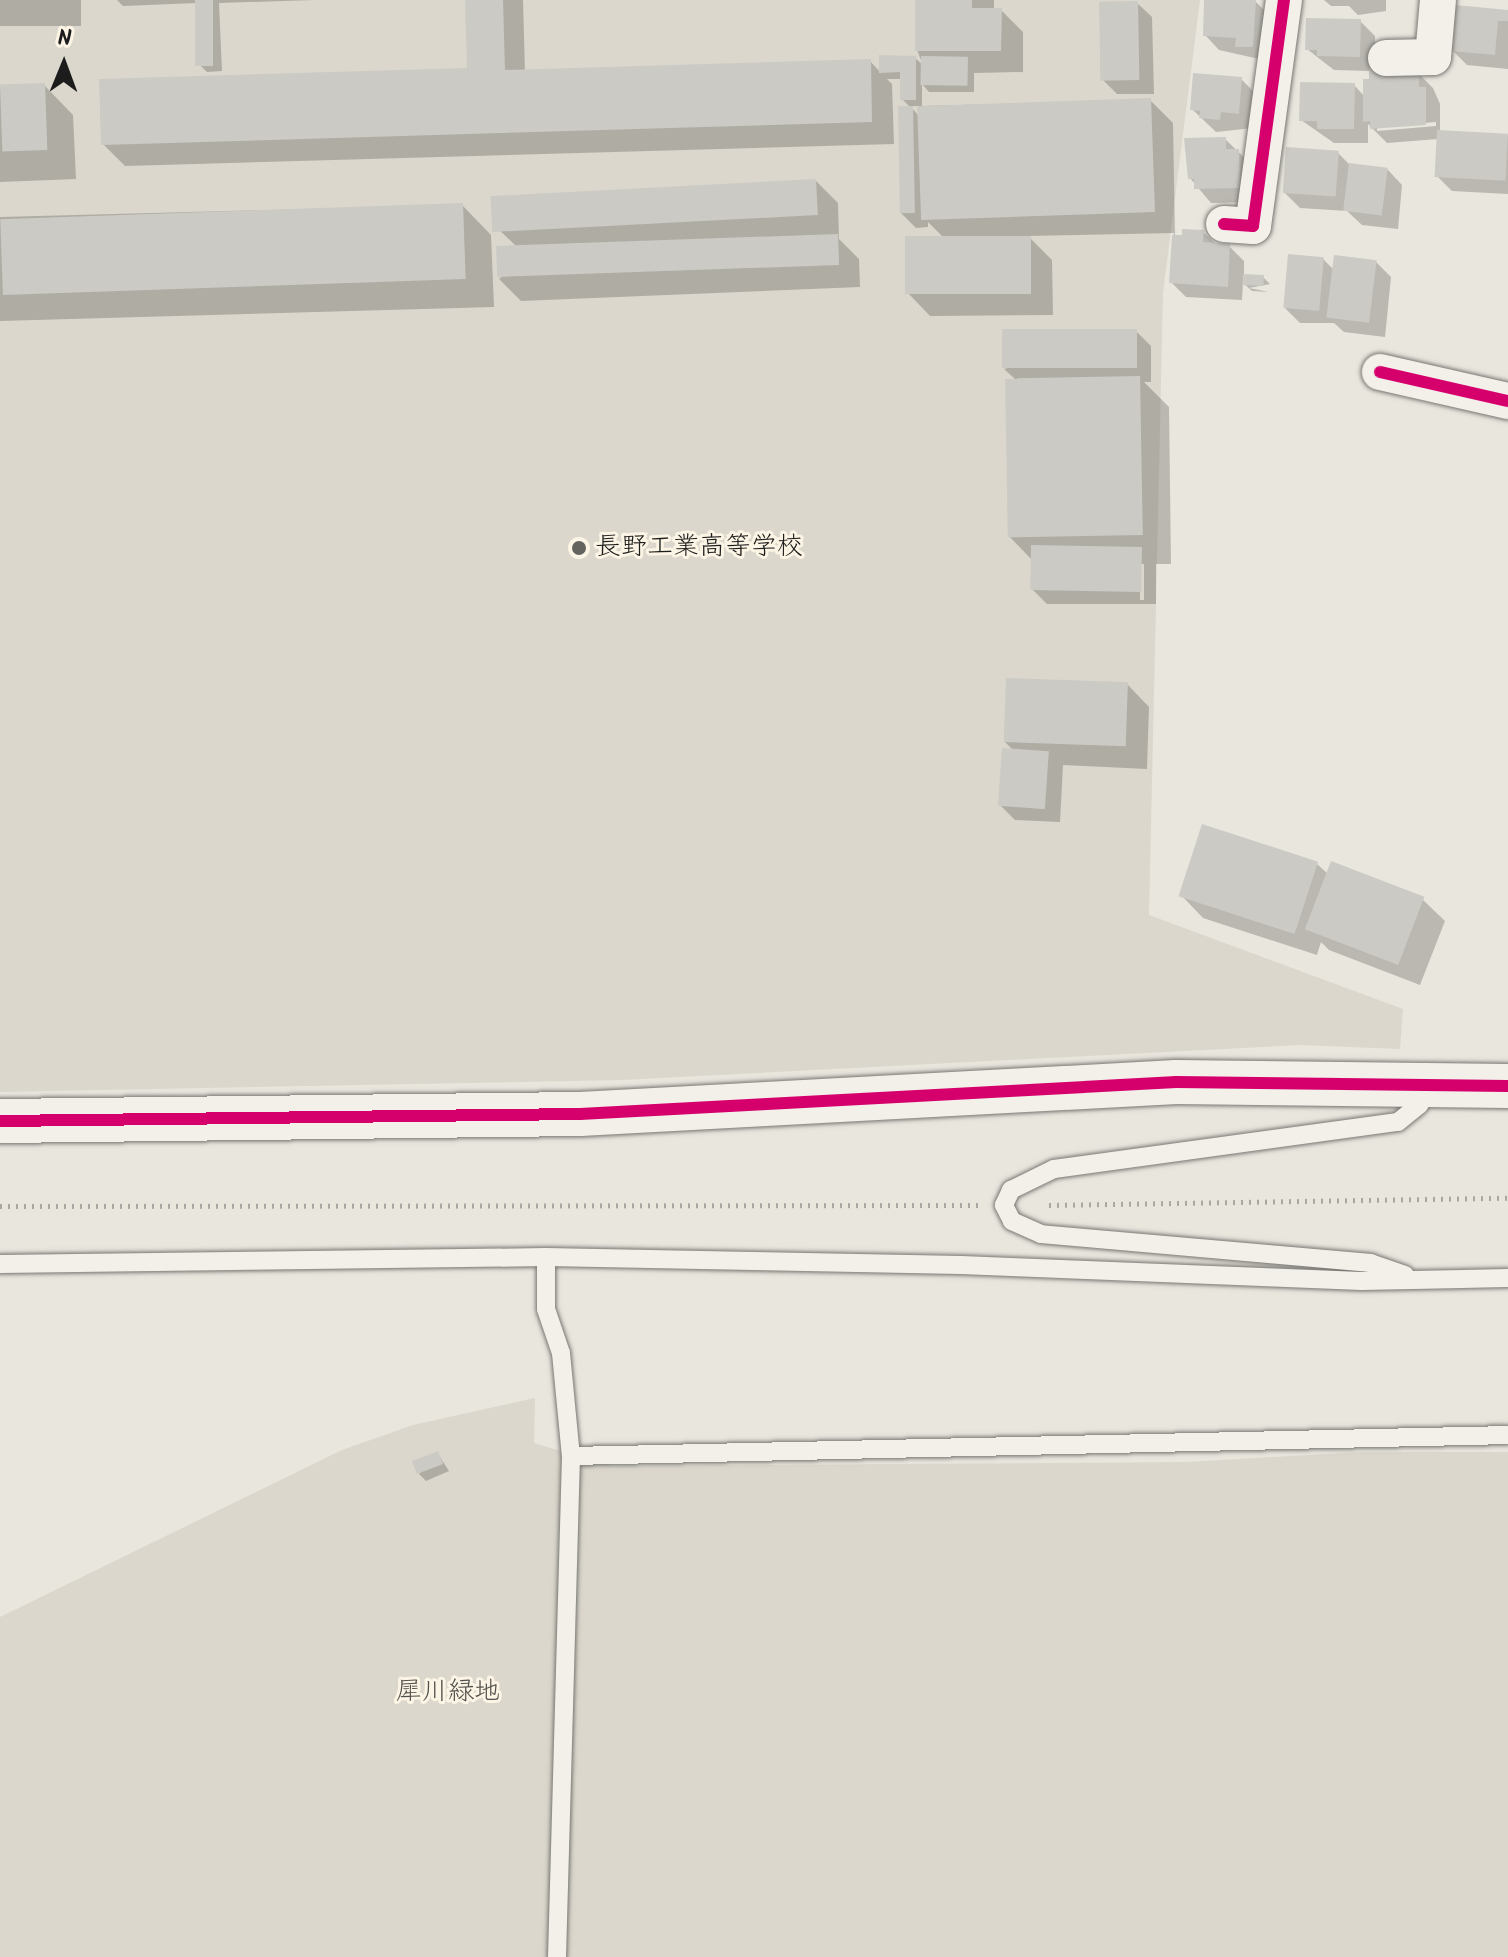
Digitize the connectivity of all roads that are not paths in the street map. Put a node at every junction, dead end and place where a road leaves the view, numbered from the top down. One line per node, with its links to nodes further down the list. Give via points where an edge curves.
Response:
1 (1284, 0): 4 (street)
2 (1438, 0): 3 (street, via 1433,57)
3 (1386, 58)
4 (1254, 227)
5 (1380, 372): 6 (street)
6 (1508, 401)
7 (1433, 1082): 8 (street); 9 (street, via 1176,1082 580,1114); 12 (lane, via 1419,1105 1398,1122 1054,1169 1011,1190 1004,1205 1012,1221 1041,1234 1371,1263)
8 (1508, 1086)
9 (0, 1121)
10 (546, 1257): 11 (lane); 12 (lane, via 961,1265 1362,1281); 15 (lane, via 546,1309 561,1353)
11 (0, 1264)
12 (1412, 1277): 13 (lane)
13 (1508, 1278)
14 (1508, 1435): 15 (lane)
15 (571, 1456): 16 (lane)
16 (557, 1957)

